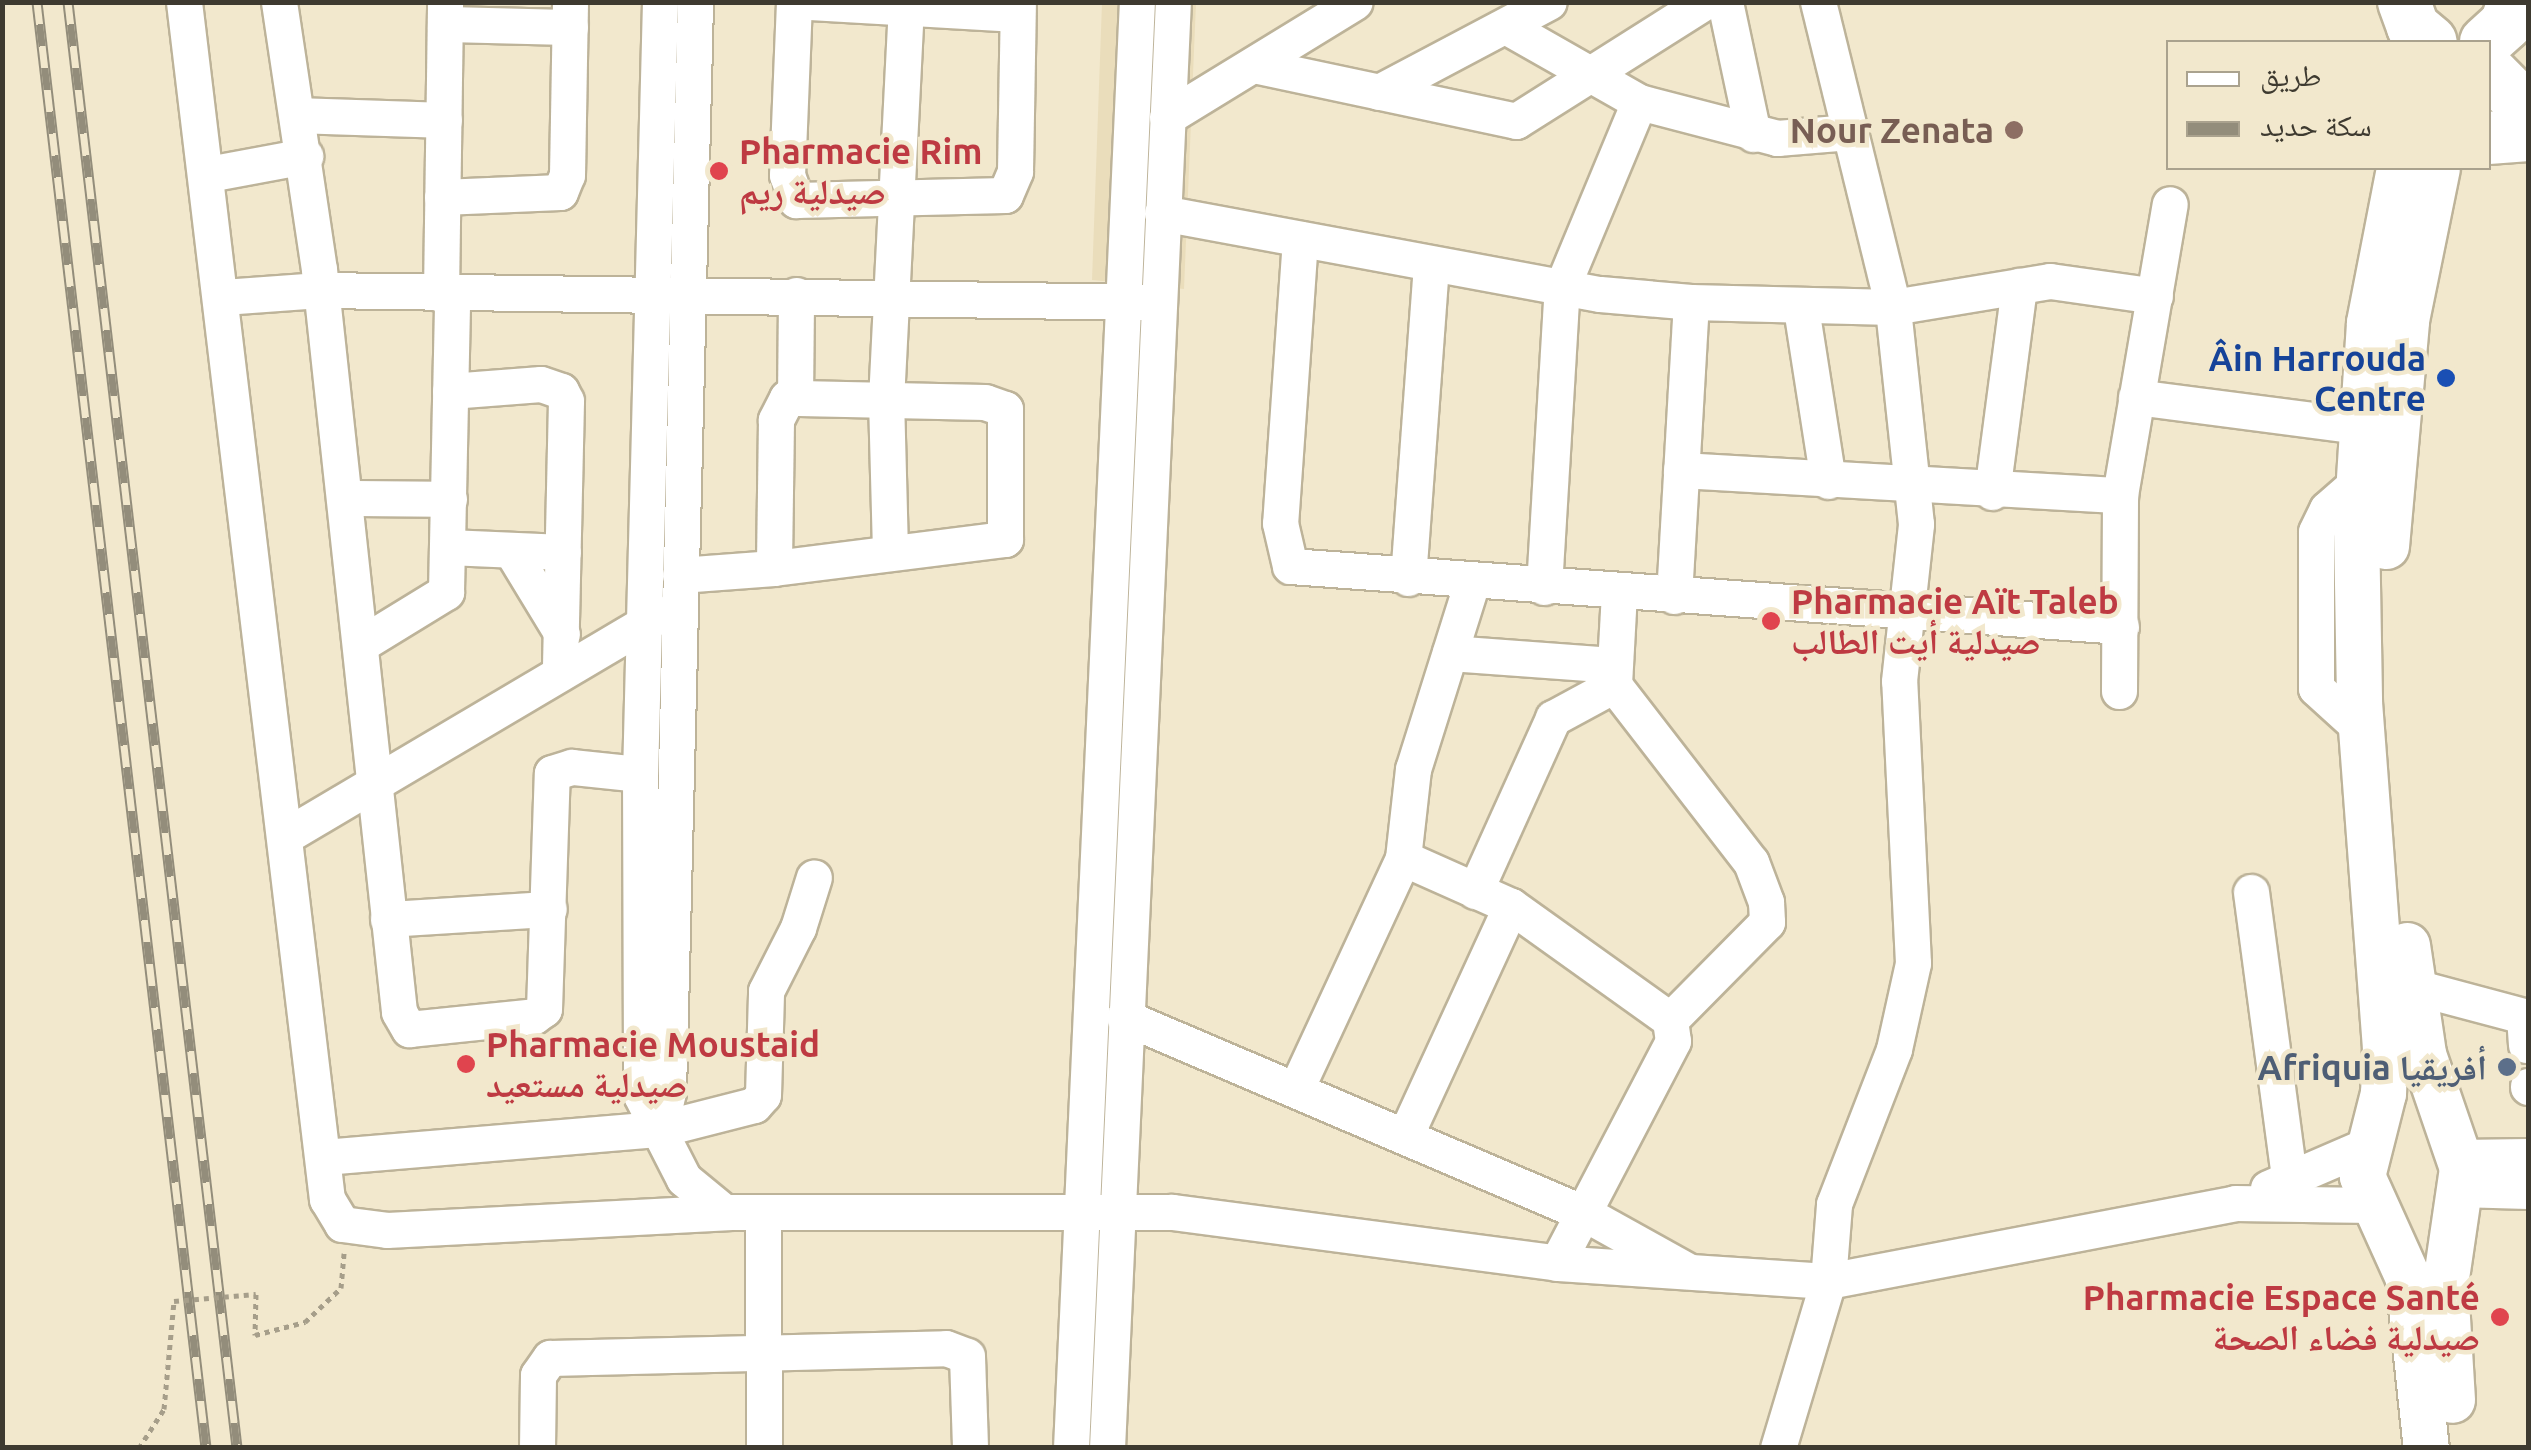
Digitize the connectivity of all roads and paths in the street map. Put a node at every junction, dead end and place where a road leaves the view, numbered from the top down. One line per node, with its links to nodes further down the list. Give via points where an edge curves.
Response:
1 (184, 2): 35 (street)
2 (279, 2): 25 (street)
3 (660, 2): 45 (street)
4 (696, 2): 45 (street)
5 (794, 2): 36 (street, via 786,175 796,200)
6 (810, 2): 13 (street)
7 (1137, 2): 51 (street)
8 (1355, 2): 19 (street)
9 (1550, 2): 18 (street)
10 (1704, 2): 20 (street)
11 (1726, 2): 29 (street)
12 (1818, 2): 28 (street)
13 (906, 5): 15 (street); 36 (street)
14 (1177, 5): 26 (street)
15 (1017, 8): 36 (street, via 1015,172 1005,196)
16 (445, 14): 17 (street); 27 (street)
17 (570, 15): 37 (street, via 568,174 560,192)
18 (1509, 28): 20 (street); 22 (street)
19 (1253, 65): 22 (street); 26 (street)
20 (1588, 72): 22 (street, via 1516,120); 23 (street)
21 (2491, 73): 24 (highway)
22 (1380, 92)
23 (1639, 102): 29 (street); 43 (street)
24 (2528, 110)
25 (297, 116): 27 (street); 32 (street)
26 (1167, 117): 39 (street)
27 (444, 120): 37 (street)
28 (1850, 132): 29 (street); 53 (street)
29 (1753, 134)
30 (2528, 134): 31 (highway)
31 (2491, 138)
32 (305, 156): 35 (street); 44 (street)
33 (2398, 170): 59 (main road, via 2372,304)
34 (2436, 170): 97 (main road, via 2406,320 2386,534 2393,814)
35 (208, 174): 50 (street)
36 (898, 196): 48 (street)
37 (442, 198): 46 (street)
38 (2170, 204): 49 (street)
39 (1162, 213): 40 (street); 51 (street)
40 (1300, 238): 41 (street); 72 (street, via 1282,555 1290,566)
41 (1430, 265): 43 (street); 72 (street)
42 (2019, 286): 49 (street, via 2050,281); 53 (street); 63 (street)
43 (1562, 288): 52 (street); 74 (street)
44 (320, 290): 46 (street); 50 (street); 65 (street)
45 (667, 293): 46 (street); 47 (street); 75 (street); 79 (street)
46 (447, 294): 55 (street)
47 (796, 294): 48 (street); 56 (street)
48 (893, 296): 51 (street); 58 (street)
49 (2155, 296): 57 (street)
50 (223, 298): 89 (street)
51 (1141, 302): 98 (street); 112 (street)
52 (1690, 302): 54 (street); 60 (street)
53 (1893, 306): 54 (street); 62 (street)
54 (1801, 308): 61 (street)
55 (450, 391): 66 (street); 70 (street, via 541,384 561,391)
56 (795, 397): 58 (street); 71 (street, via 781,403 776,420)
57 (2136, 397): 59 (street); 64 (street)
58 (886, 400): 69 (street); 69 (street, via 985,402 1010,418 1005,539)
59 (2360, 426): 104 (main road, via 2362,729 2385,1046)
60 (1681, 470): 61 (street); 77 (street)
61 (1828, 481): 62 (street)
62 (1912, 488): 63 (street); 78 (street, via 1916,524)
63 (1992, 492): 64 (street)
64 (2120, 495): 80 (street)
65 (344, 498): 66 (street); 82 (street)
66 (449, 499): 67 (street)
67 (448, 547): 68 (street); 82 (street, via 446,592)
68 (511, 550): 70 (street); 81 (street)
69 (890, 551): 71 (street)
70 (563, 552): 81 (street)
71 (774, 568): 75 (street)
72 (1408, 578): 73 (street)
73 (1472, 582): 74 (street); 83 (street)
74 (1544, 587): 76 (street)
75 (680, 588): 79 (street); 102 (street, via 668,1092)
76 (1619, 592): 77 (street); 85 (street)
77 (1674, 596): 78 (street)
78 (1906, 616): 80 (street); 120 (street, via 1898,681 1913,963 1894,1049 1834,1204)
79 (643, 623): 84 (street); 87 (street)
80 (2121, 626): 86 (street)
81 (562, 634): 84 (street)
82 (361, 644): 88 (street)
83 (1450, 653): 85 (street); 90 (street, via 1413,769)
84 (560, 673): 88 (street)
85 (1613, 675): 92 (street, via 1552,718); 99 (street, via 1751,862 1766,902 1767,922)
86 (2120, 691)
87 (640, 774): 95 (street, via 572,766 552,773); 102 (street, via 641,1095)
88 (377, 784): 89 (street); 96 (street)
89 (287, 835): 106 (street)
90 (1402, 858): 92 (street); 101 (street)
91 (814, 877): 102 (street, via 798,928 766,990 763,1095 754,1105)
92 (1475, 891): 94 (street)
93 (2251, 892): 108 (street)
94 (1511, 906): 99 (street); 103 (street)
95 (549, 908): 96 (street); 96 (street, via 544,1010 409,1030 399,1012)
96 (388, 919)
97 (2411, 986): 100 (street); 107 (main road)
98 (1124, 1017): 101 (street); 113 (street)
99 (1670, 1020): 116 (street, via 1673,1041)
100 (2526, 1026)
101 (1296, 1089): 103 (street)
102 (660, 1129): 106 (street); 114 (street, via 684,1179)
103 (1406, 1134): 116 (street)
104 (2371, 1142): 107 (main road, via 2412,1121); 108 (street); 111 (main road, via 2362,1176)
105 (2528, 1156): 107 (street)
106 (324, 1158): 117 (street, via 332,1215)
107 (2455, 1171): 109 (street); 111 (main road, via 2426,1219 2402,1220); 130 (main road, via 2445,1285)
108 (2289, 1178): 110 (street)
109 (2528, 1191)
110 (2235, 1204): 111 (street); 120 (street)
111 (2378, 1208): 129 (main road, via 2408,1278)
112 (1078, 1210): 113 (street); 115 (street); 126 (street)
113 (1115, 1210): 118 (street); 127 (street)
114 (724, 1212): 115 (street); 117 (street, via 387,1230)
115 (764, 1212): 121 (street)
116 (1582, 1212): 118 (street); 119 (street)
117 (347, 1226): 122 (path, bridge, via 341,1288 305,1322 255,1335 256,1294 174,1300 164,1409)
118 (1558, 1263): 119 (street)
119 (1698, 1276): 120 (street)
120 (1828, 1280): 128 (street)
121 (764, 1350): 123 (street, via 550,1358 538,1376); 124 (street); 125 (street, via 959,1350 969,1366)
122 (139, 1448)
123 (537, 1448)
124 (764, 1448)
125 (970, 1448)
126 (1070, 1448)
127 (1107, 1448)
128 (1778, 1448)
129 (2426, 1448)
130 (2456, 1448)

